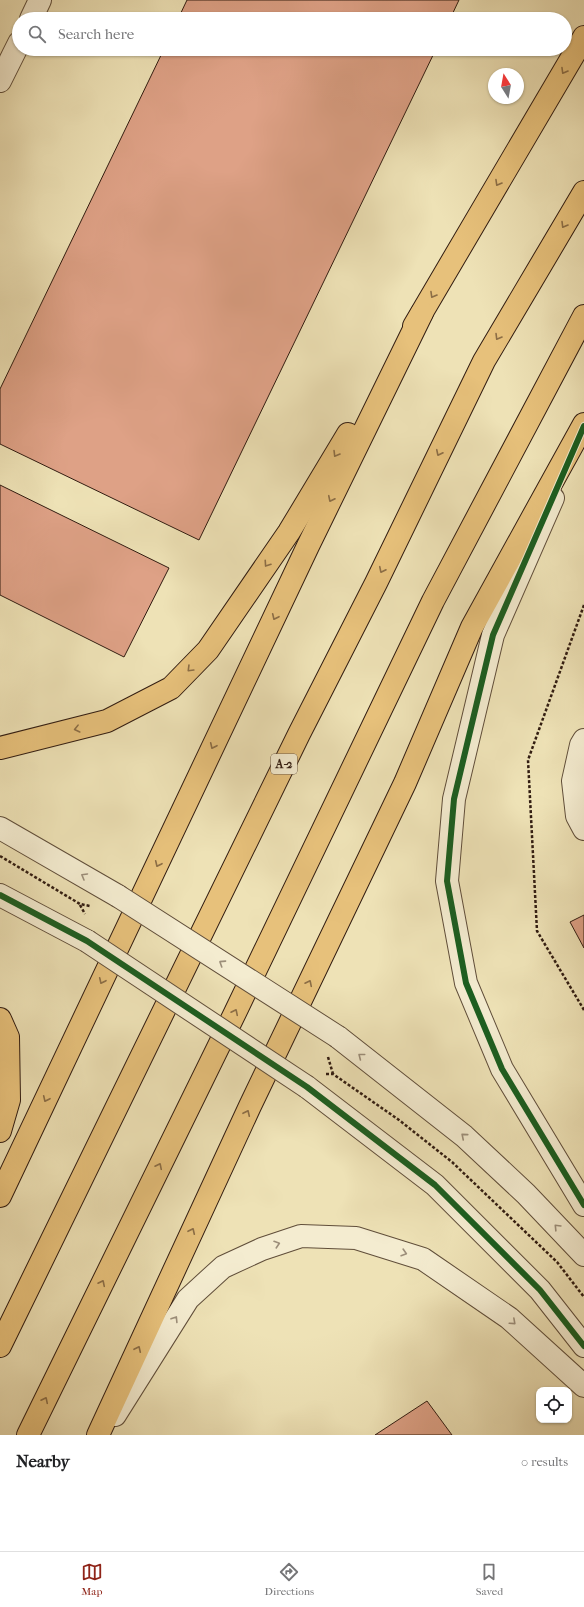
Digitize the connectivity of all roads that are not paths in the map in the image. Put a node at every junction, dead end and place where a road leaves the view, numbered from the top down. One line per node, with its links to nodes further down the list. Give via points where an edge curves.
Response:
1 (40, 0): 2 (street)
2 (34, 12)
3 (584, 37): 7 (highway, one-way to 7)
4 (12, 56): 5 (street)
5 (0, 81)
6 (584, 192): 20 (highway, A-2, one-way to 20, via 484,361 376,583 295,741)
7 (422, 313): 11 (highway, one-way to 11, via 289,532 208,650 171,688 106,721); 17 (highway, one-way to 17, via 308,546)
8 (584, 316): 23 (highway, one-way to 8, via 433,601)
9 (584, 425): 18 (street, via 493,635 454,799 447,881 466,983 502,1069); 24 (highway, one-way to 9, via 250,1106 405,783 472,627)
10 (584, 740): 13 (street, via 573,781 578,816)
11 (0, 748)
12 (0, 828): 19 (street, one-way to 12, bridge, via 526,1194 464,1136 118,896)
13 (584, 829)
14 (0, 895): 21 (street, bridge, via 87,942 314,1081 435,1185 540,1290)
15 (0, 1019): 16 (highway, via 8,1037 9,1100)
16 (0, 1131)
17 (0, 1196)
18 (584, 1205)
19 (584, 1255)
20 (0, 1346)
21 (584, 1346)
22 (584, 1386): 25 (street, one-way to 22, via 188,1299 223,1268 262,1249 301,1236 356,1238 423,1259 509,1318)
23 (28, 1435)
24 (98, 1435)
25 (103, 1435)

